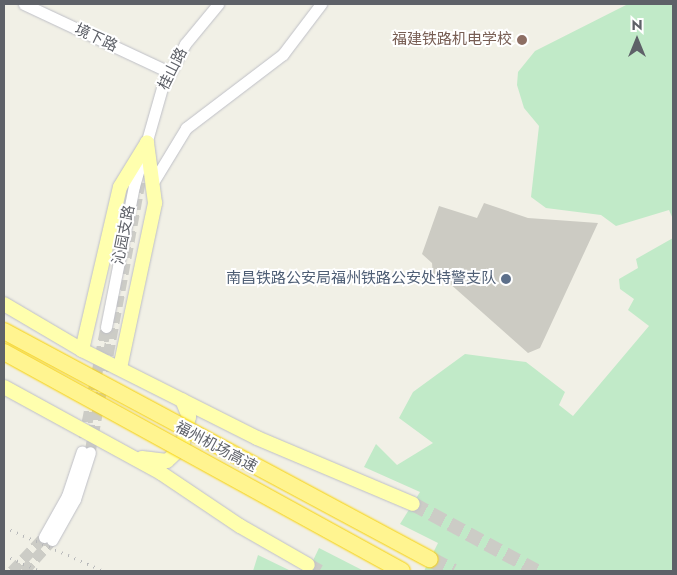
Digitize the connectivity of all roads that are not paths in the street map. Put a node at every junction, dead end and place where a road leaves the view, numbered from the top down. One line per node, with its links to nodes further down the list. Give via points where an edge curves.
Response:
1 (24, 4): 4 (street, 境下路)
2 (218, 4): 4 (street, 桂山路, via 191,36)
3 (321, 4): 6 (street, via 282,54 186,128)
4 (169, 72): 5 (street, 桂山路)
5 (147, 143): 6 (main road); 8 (street, 沁园支路, via 134,186); 10 (main road, via 120,187)
6 (152, 184): 12 (main road, via 155,203)
7 (4, 304): 10 (main road)
8 (106, 327)
9 (4, 330): 19 (highway, 福州机场高速, bridge)
10 (82, 350): 12 (main road)
11 (4, 352): 21 (highway, 福州机场高速, bridge)
12 (120, 368): 14 (main road)
13 (4, 387): 16 (main road)
14 (182, 400): 16 (main road, via 189,426 176,455 156,462); 17 (main road, via 257,438)
15 (86, 451): 18 (street)
16 (124, 452): 20 (main road)
17 (413, 504)
18 (48, 538)
19 (430, 559)
20 (308, 565)
21 (402, 571)

